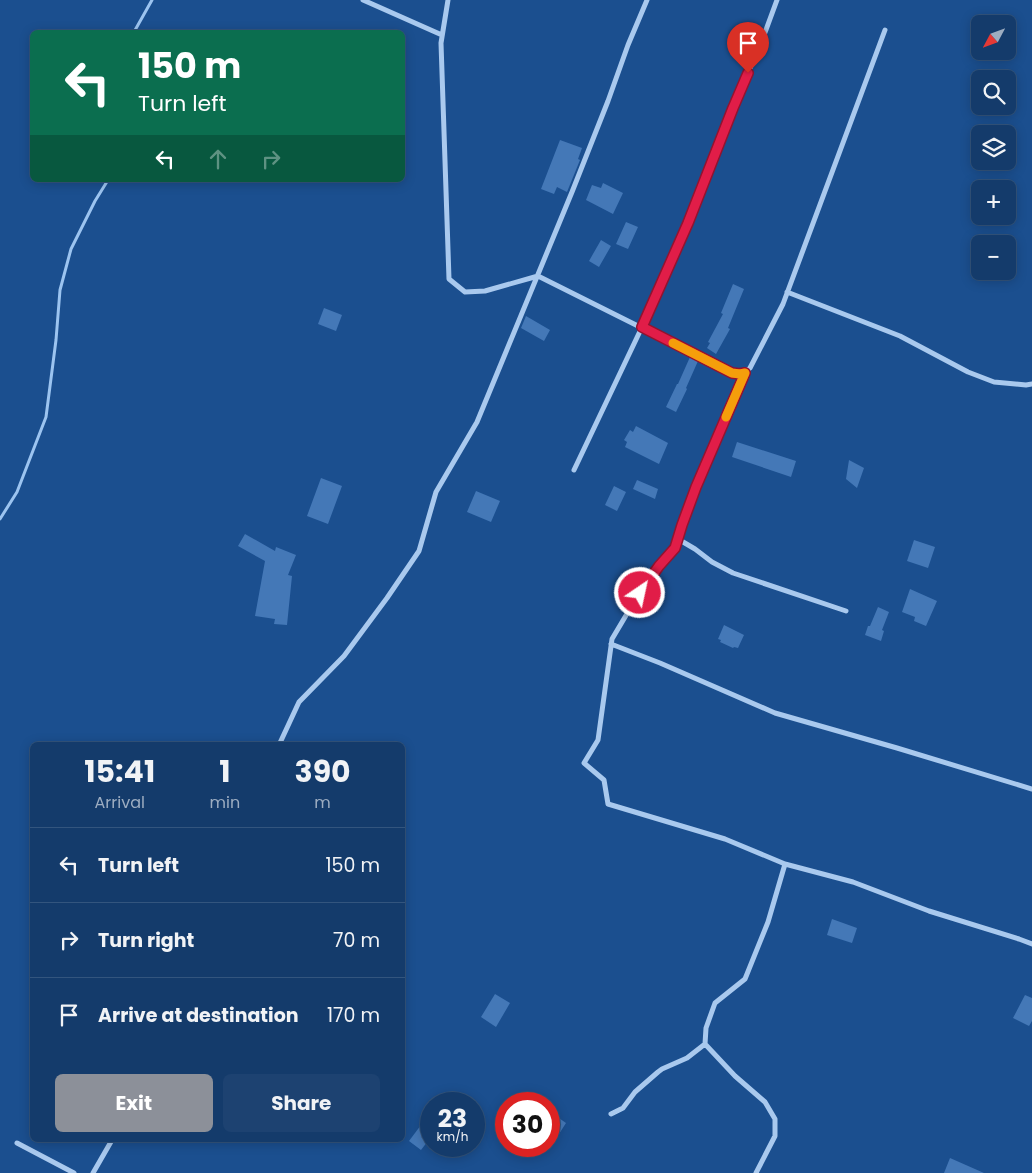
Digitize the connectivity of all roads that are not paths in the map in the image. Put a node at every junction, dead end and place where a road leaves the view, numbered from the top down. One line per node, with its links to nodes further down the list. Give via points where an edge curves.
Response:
1 (363, 0): 6 (street)
2 (448, 0): 6 (street)
3 (647, 0): 7 (street)
4 (777, 0): 9 (street, via 688,223)
5 (885, 30): 8 (street)
6 (442, 35): 7 (street, via 449,280 465,292 485,291)
7 (538, 276): 9 (street); 16 (street, via 477,422 436,492 419,551 344,656 300,702)
8 (787, 292): 10 (street); 11 (street, via 900,336 994,382)
9 (642, 327): 10 (street, via 732,373); 12 (street)
10 (745, 373): 13 (street, via 696,487)
11 (1032, 384)
12 (574, 470)
13 (678, 539): 14 (street, via 733,573); 15 (street, via 675,548 631,607)
14 (846, 610)
15 (611, 644): 17 (street, via 775,713); 18 (street, via 598,740 584,763 604,780 608,804 725,839)
16 (280, 742)
17 (1032, 789)
18 (785, 864): 19 (street, via 853,882 929,911); 20 (street, via 768,922 745,979 715,1003 706,1028)
19 (1032, 944)
20 (705, 1044): 21 (street, via 687,1058 662,1069 635,1092 623,1108); 26 (street, via 735,1076 766,1102 775,1119 775,1136)
21 (611, 1114)
22 (111, 1142): 25 (street)
23 (17, 1143): 24 (street)
24 (74, 1173)
25 (93, 1173)
26 (756, 1173)

